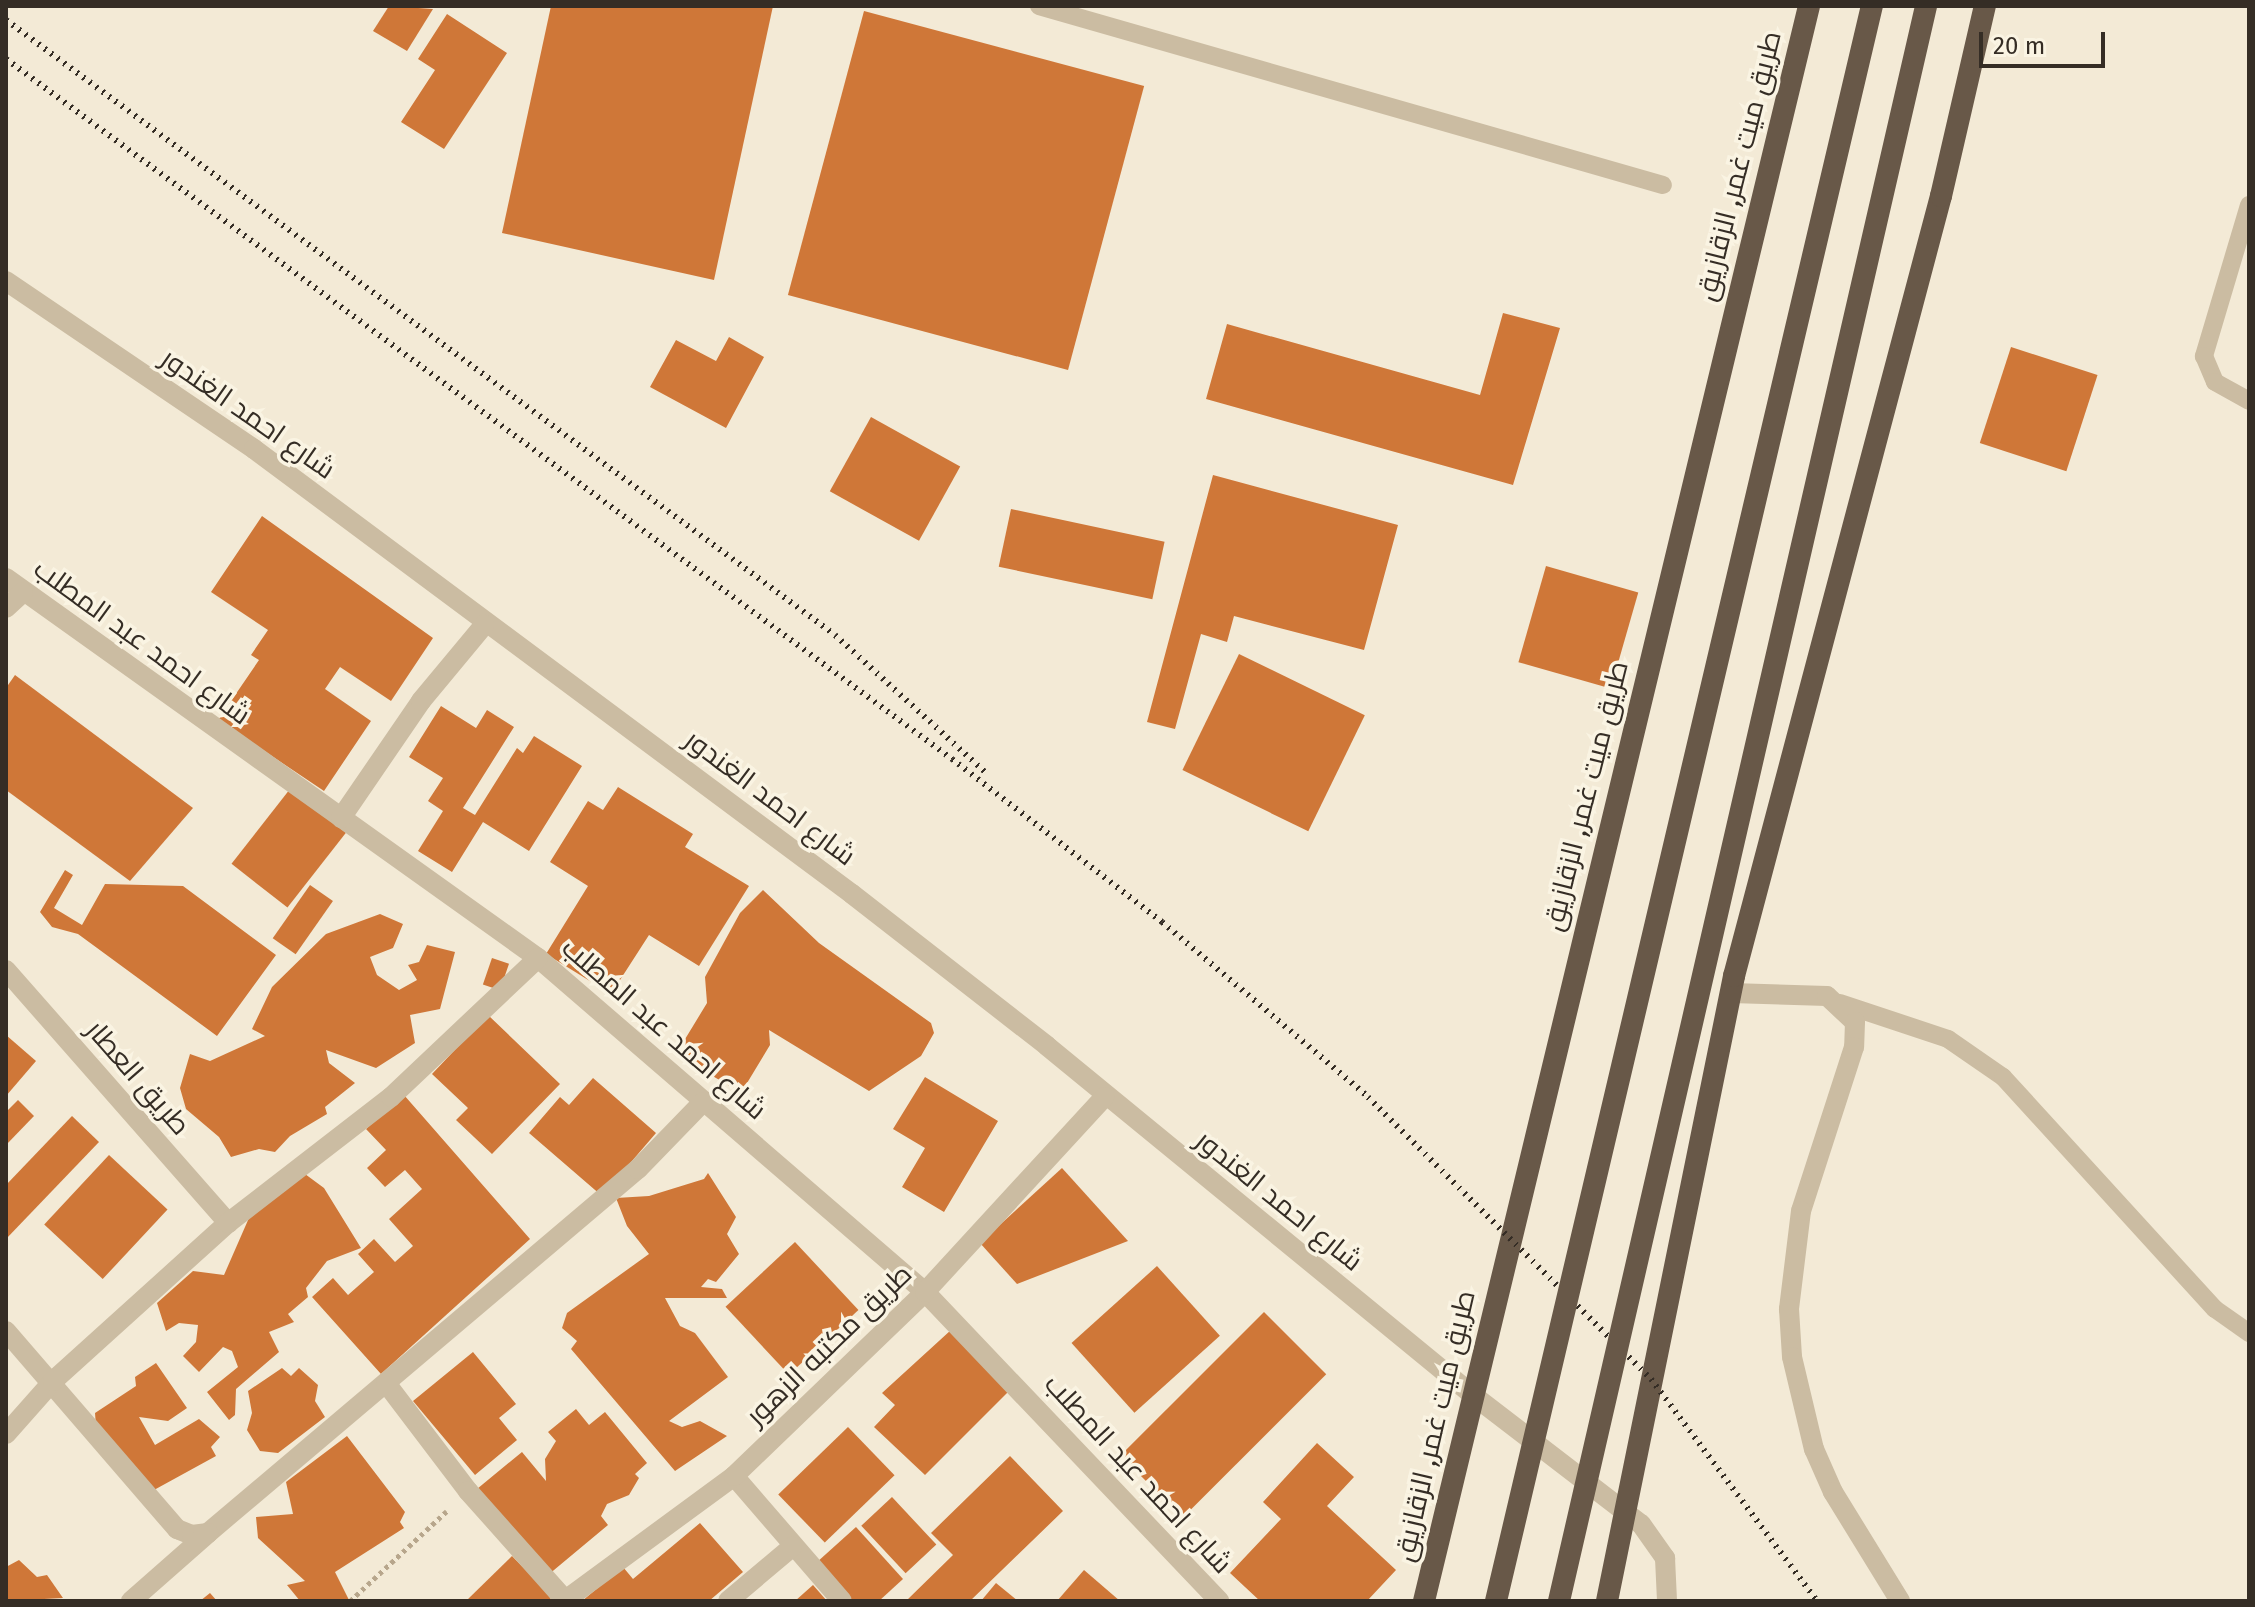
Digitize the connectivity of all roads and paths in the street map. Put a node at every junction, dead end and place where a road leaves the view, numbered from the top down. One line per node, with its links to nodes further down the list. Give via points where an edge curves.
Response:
1 (1039, 6): 6 (lane)
2 (1809, 6): 27 (highway, طريق ميت غمر, الزقازيق)
3 (1872, 6): 41 (highway, bridge)
4 (1926, 6): 42 (highway, bridge)
5 (1985, 6): 17 (highway, via 1941,196)
6 (1663, 185)
7 (2249, 205): 9 (lane, via 2204,356 2215,382)
8 (6, 281): 13 (street, شارع احمد الغندور, via 254,449)
9 (2249, 401)
10 (6, 578): 11 (street, شارع احمد عبد المطلب)
11 (23, 592): 12 (street); 14 (street, شارع احمد عبد المطلب)
12 (6, 608)
13 (484, 625): 14 (street, via 421,701); 19 (street, شارع احمد الغندور, via 852,894)
14 (341, 818): 15 (street, شارع احمد عبد المطلب)
15 (538, 958): 20 (street, شارع احمد عبد المطلب); 21 (street, via 391,1097)
16 (6, 970): 21 (street, طريق العطار)
17 (1731, 993): 18 (street, via 1827,996); 31 (highway)
18 (1840, 1003): 24 (lane, via 1948,1039 2003,1077 2215,1309); 45 (street, via 1855,1022 1854,1047 1801,1211 1789,1309 1792,1357 1814,1449 1833,1492)
19 (1104, 1097): 22 (street, طريق مكتبه الزهور); 27 (street, شارع احمد الغندور)
20 (703, 1102): 22 (street, شارع احمد عبد المطلب); 26 (street, via 638,1169)
21 (228, 1223): 25 (street)
22 (925, 1292): 29 (street, طريق مكتبه الزهور); 39 (street, شارع احمد عبد المطلب)
23 (6, 1331): 25 (street)
24 (2249, 1333)
25 (53, 1381): 28 (street); 32 (street, via 177,1529 192,1535)
26 (386, 1383): 30 (street); 32 (street)
27 (1474, 1396): 31 (street, شارع احمد الغندور); 40 (highway, طريق ميت غمر, الزقازيق)
28 (6, 1434)
29 (734, 1476): 33 (street); 36 (street, طريق مكتبه الزهور)
30 (468, 1491): 35 (path); 36 (street)
31 (1626, 1514): 43 (highway); 44 (street, شارع احمد الغندور, via 1651,1536 1665,1558)
32 (208, 1533): 34 (street)
33 (792, 1547): 37 (street); 38 (street)
34 (131, 1601)
35 (350, 1601)
36 (565, 1601)
37 (728, 1601)
38 (842, 1601)
39 (1219, 1601)
40 (1424, 1601)
41 (1496, 1601)
42 (1559, 1601)
43 (1607, 1601)
44 (1667, 1601)
45 (1900, 1601)

